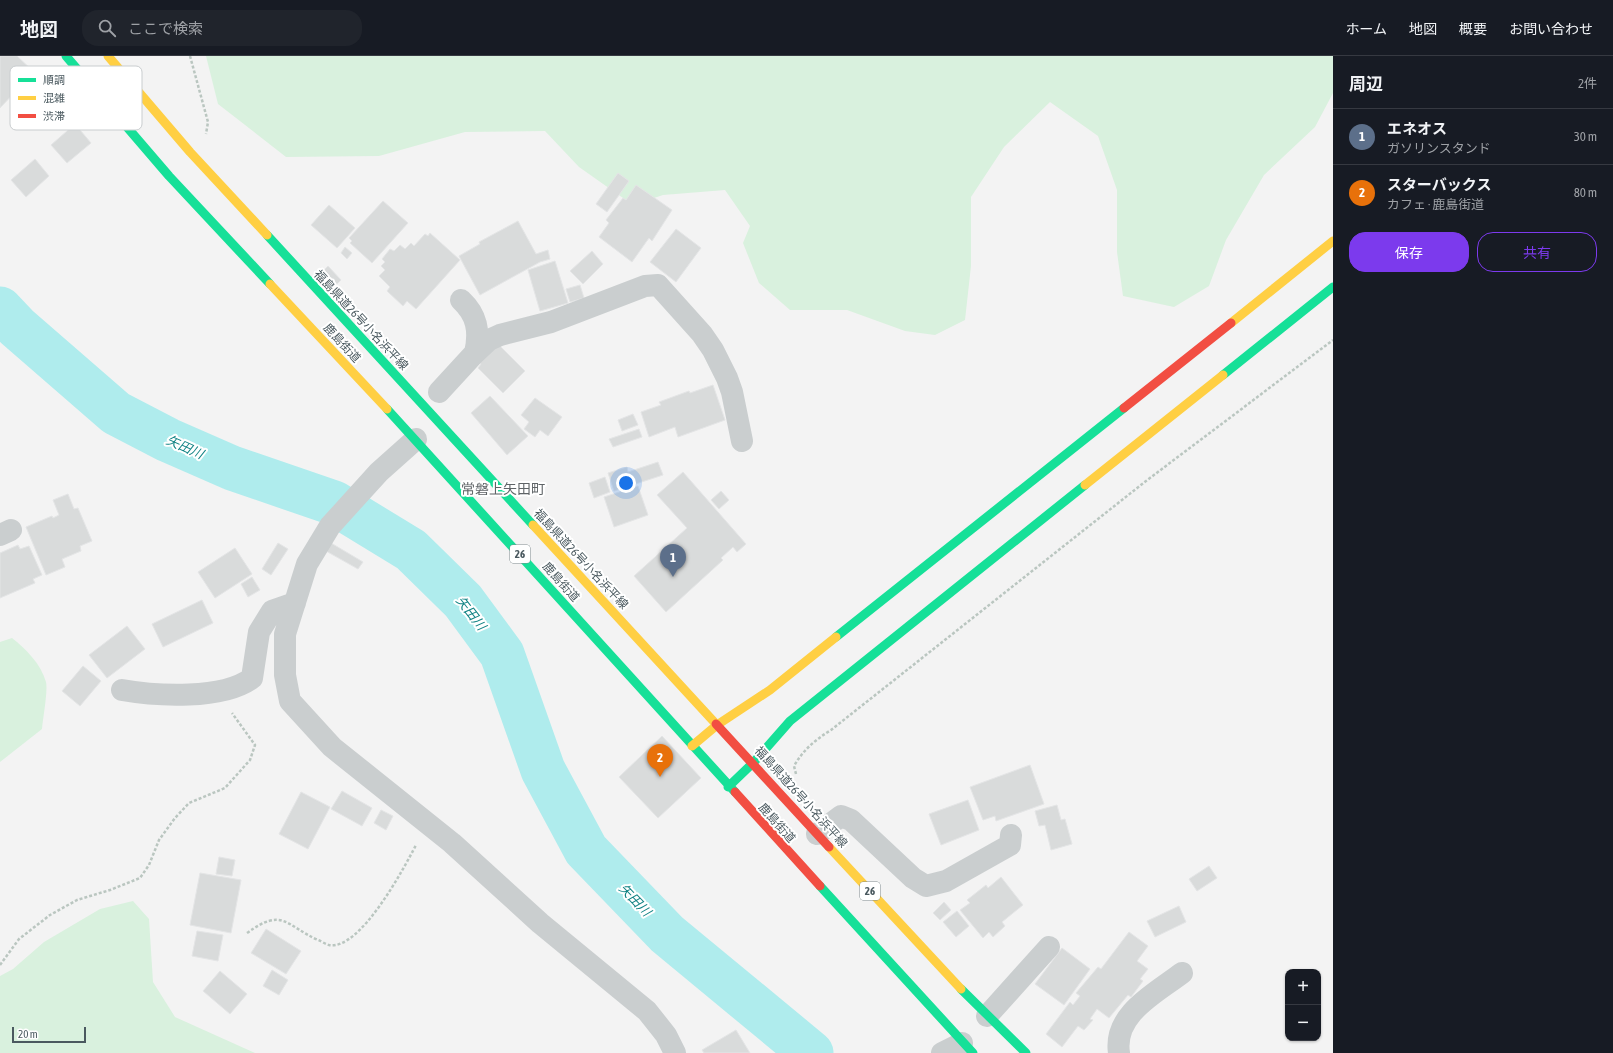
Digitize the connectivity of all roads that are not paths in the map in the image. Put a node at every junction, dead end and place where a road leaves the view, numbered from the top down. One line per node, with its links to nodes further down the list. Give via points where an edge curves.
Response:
1 (66, 56): 3 (main road, 鹿島街道 / 26)
2 (108, 56): 4 (main road, 福島県道26号小名浜平線 / 26)
3 (75, 66)
4 (117, 66)
5 (142, 96): 21 (main road, 福島県道26号小名浜平線 / 26, via 190,152)
6 (130, 130): 17 (main road, 鹿島街道 / 26, via 169,176)
7 (1333, 241): 21 (main road, via 770,690)
8 (626, 278): 12 (street)
9 (670, 286): 14 (street, via 681,304)
10 (1333, 287): 23 (main road, via 790,721)
11 (461, 300): 15 (street, via 470,308)
12 (596, 305): 14 (street, via 645,286 658,286); 15 (street, via 551,322 500,335)
13 (517, 315): 15 (street, via 493,330)
14 (684, 315): 18 (street, via 713,350 727,378)
15 (482, 346): 16 (street)
16 (439, 392)
17 (416, 439): 19 (street, via 379,472 330,526 307,564); 22 (main road, 鹿島街道 / 26)
18 (742, 440)
19 (295, 603): 20 (street, via 272,611 259,632 252,678 244,684 203,694 147,694); 31 (street, via 285,634 285,675 290,701 332,747 452,843 540,923 647,1011 666,1035)
20 (122, 690)
21 (717, 725): 22 (main road); 23 (main road, 福島県道26号小名浜平線 / 26)
22 (692, 746): 24 (main road, 鹿島街道 / 26)
23 (754, 762): 24 (main road); 25 (main road, 福島県道26号小名浜平線 / 26)
24 (728, 786): 30 (main road, 鹿島街道 / 26)
25 (817, 834): 26 (street, via 841,816 851,820 913,878 926,886 946,881 1010,845); 29 (main road, 福島県道26号小名浜平線 / 26)
26 (1011, 835)
27 (1049, 948): 29 (street)
28 (1182, 972): 34 (street, via 1134,1010 1124,1022 1120,1034)
29 (987, 1016): 33 (main road, 福島県道26号小名浜平線 / 26)
30 (967, 1048): 32 (street)
31 (675, 1053)
32 (942, 1053)
33 (1026, 1053)
34 (1119, 1053)

